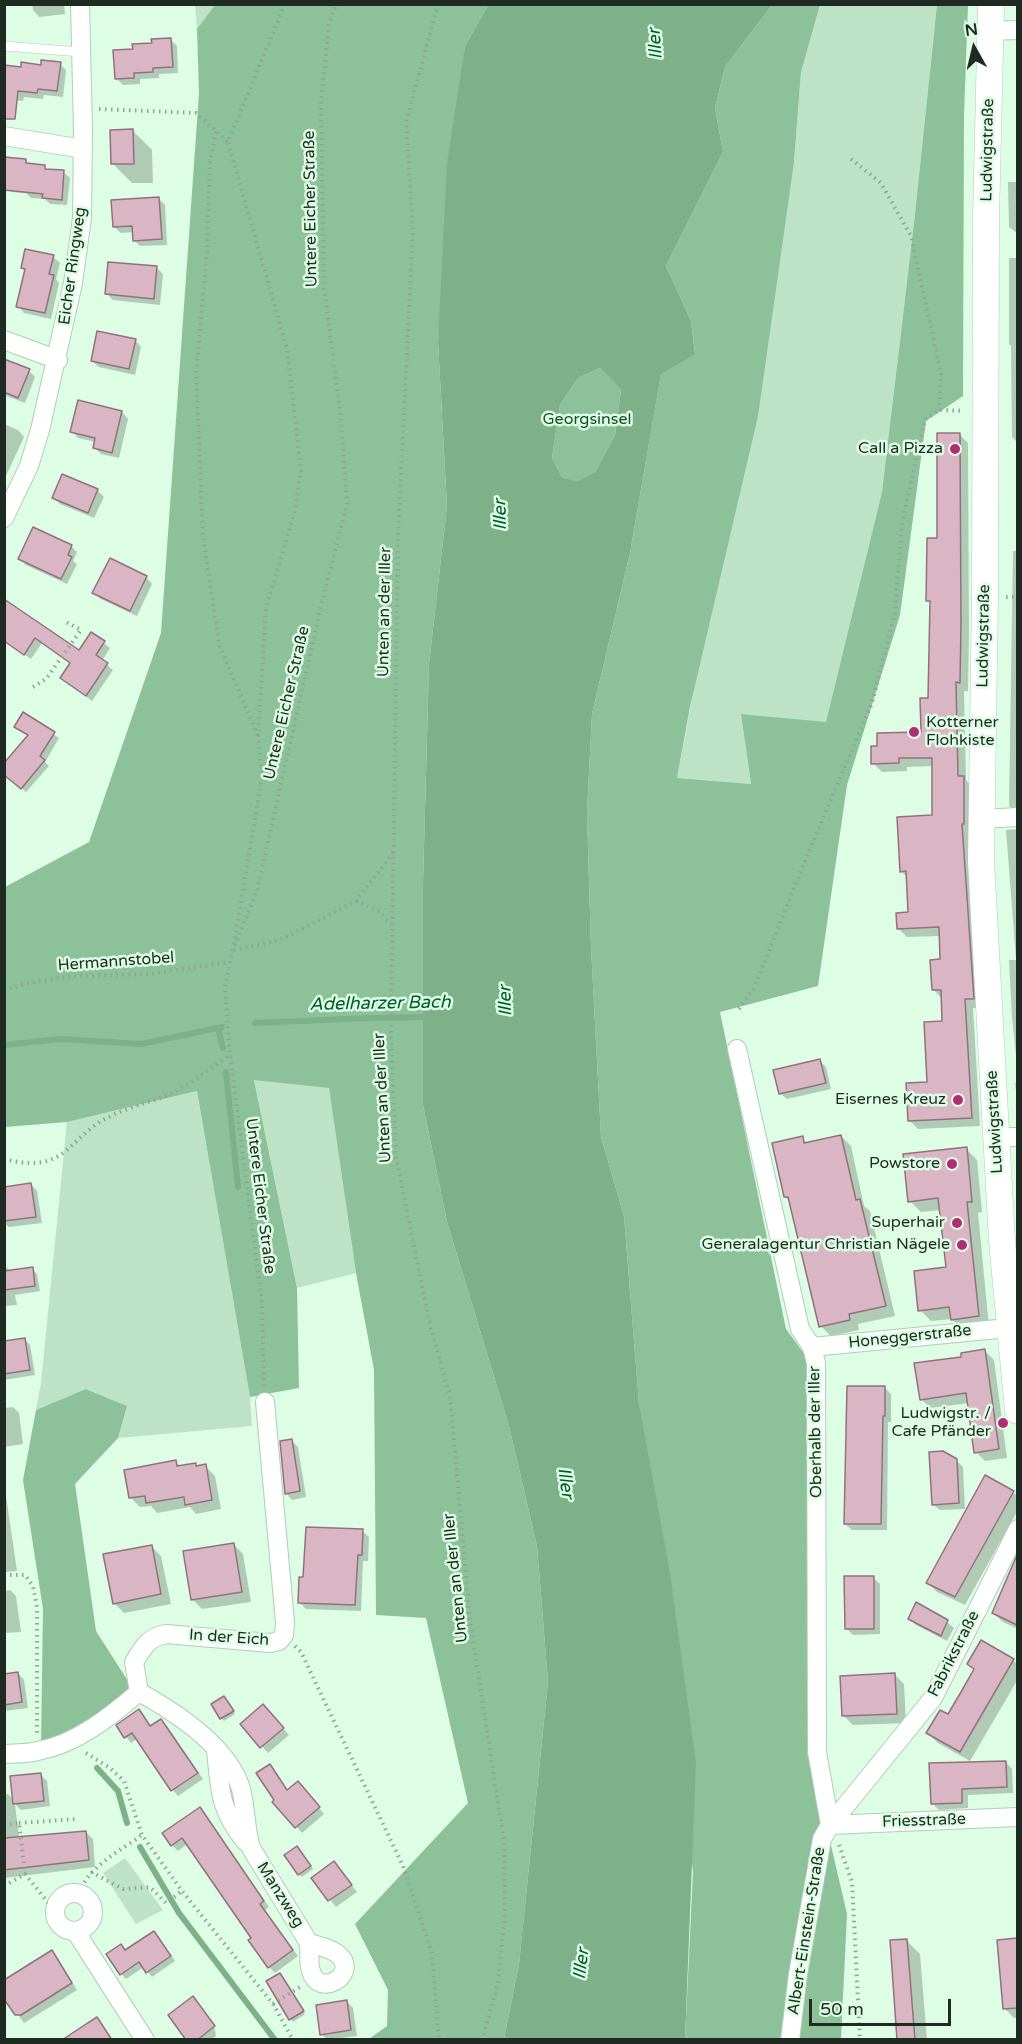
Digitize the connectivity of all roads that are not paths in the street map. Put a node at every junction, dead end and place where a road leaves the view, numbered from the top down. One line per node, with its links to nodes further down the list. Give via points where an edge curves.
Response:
1 (80, 4): 6 (street, Eicher Ringweg)
2 (991, 4): 4 (street, Ludwigstraße)
3 (1017, 30): 4 (street)
4 (990, 31): 13 (street, Ludwigstraße)
5 (4, 46): 6 (lane)
6 (81, 51): 8 (street, Eicher Ringweg)
7 (4, 136): 8 (street)
8 (83, 149): 10 (street, Eicher Ringweg, via 82,218)
9 (4, 340): 10 (street)
10 (58, 360): 11 (street, Eicher Ringweg, via 32,457)
11 (4, 518)
12 (1017, 817): 13 (street)
13 (982, 819): 15 (street, Ludwigstraße, via 981,861)
14 (737, 1049): 18 (street, Oberhalb der Iller, via 800,1329)
15 (1007, 1137): 16 (street, Ludwigstraße)
16 (1010, 1243): 17 (street, Ludwigstraße)
17 (1008, 1328): 18 (street, Honeggerstraße); 20 (street, Ludwigstraße)
18 (812, 1347): 25 (street, Oberhalb der Iller, via 816,1375 817,1752)
19 (265, 1402): 22 (street, In der Eich, via 284,1635 270,1643 154,1636 134,1662)
20 (1017, 1411)
21 (1017, 1530): 25 (street, Fabrikstraße, via 933,1698)
22 (140, 1692): 23 (street, via 111,1716 57,1746); 27 (street, Manzweg, via 169,1709 216,1749 233,1772 245,1808 251,1848)
23 (4, 1754)
24 (1017, 1817): 25 (street, Friesstraße)
25 (830, 1825): 29 (street, Albert-Einstein-Straße, via 822,1839)
26 (76, 1932): 26 (street, via 88,1926 93,1914 90,1901 79,1893 60,1898 54,1910 60,1926); 28 (street)
27 (309, 1942): 27 (street, Manzweg, via 340,1956 344,1964 338,1980 330,1984 314,1978)
28 (145, 2040)
29 (790, 2040)

